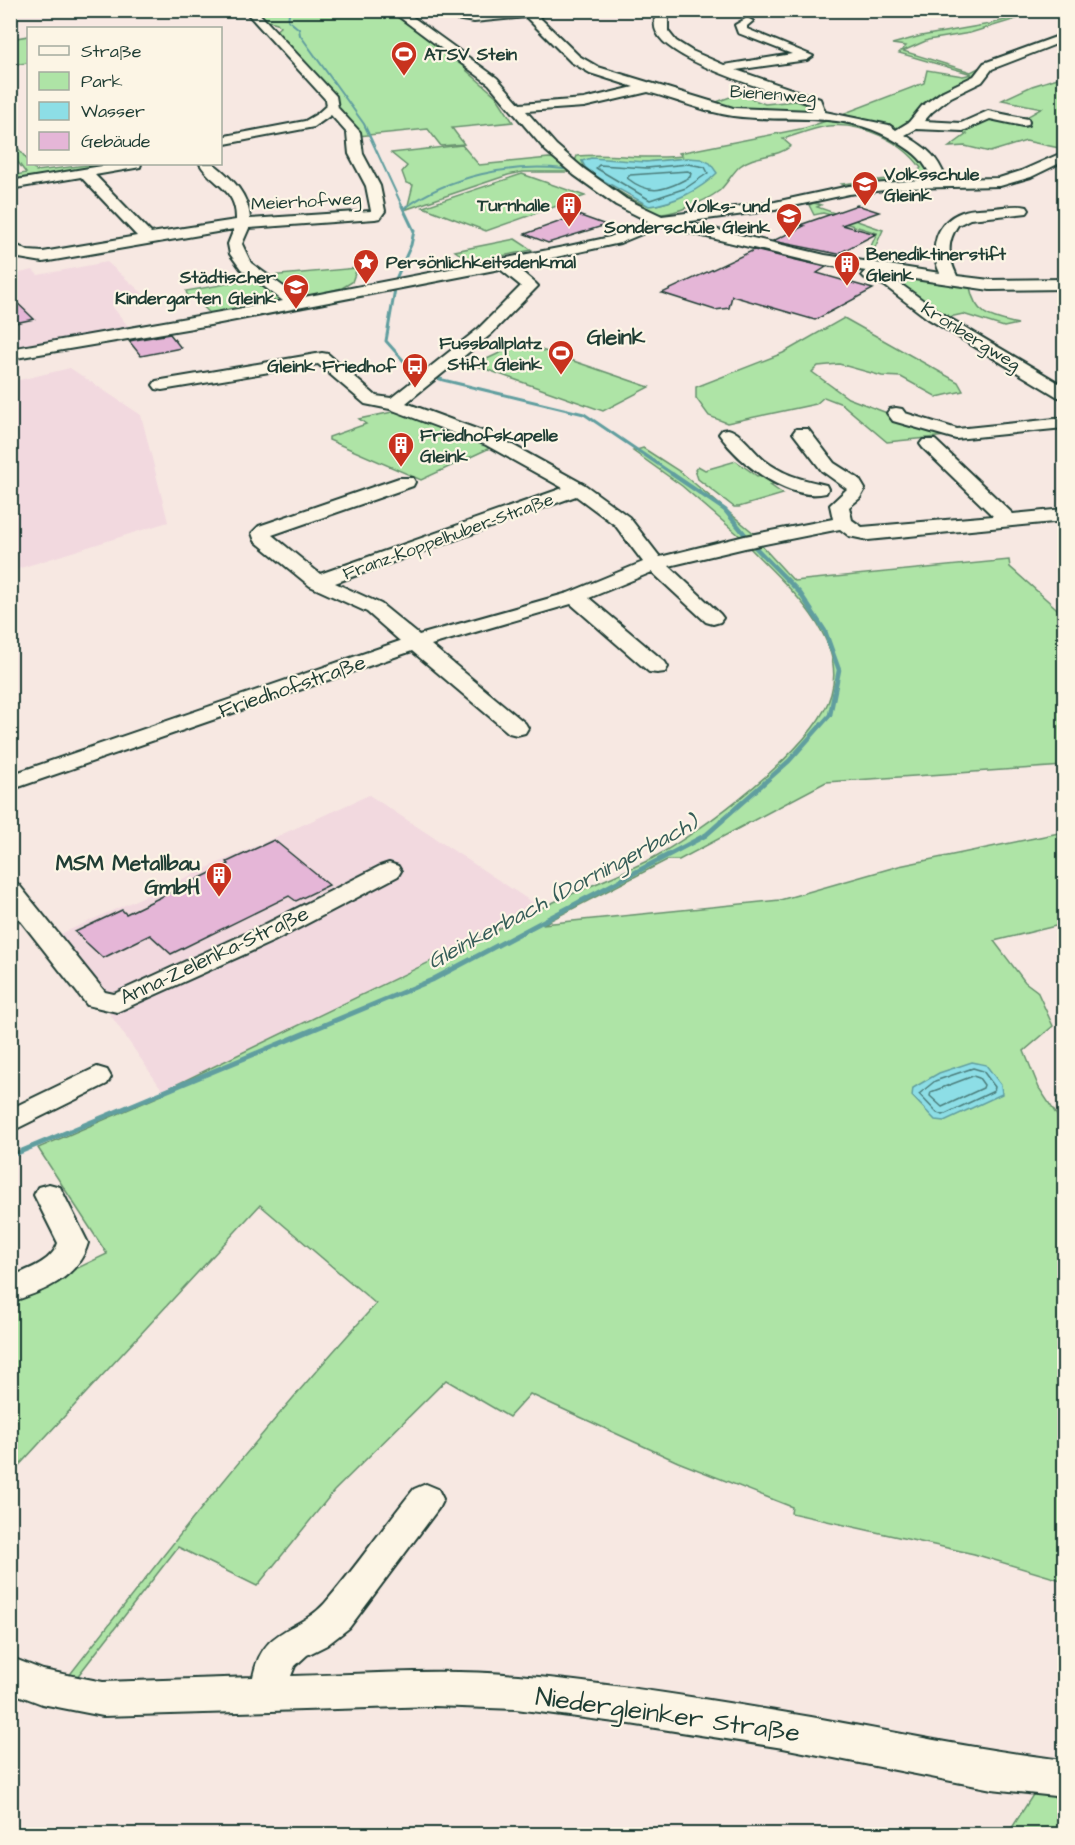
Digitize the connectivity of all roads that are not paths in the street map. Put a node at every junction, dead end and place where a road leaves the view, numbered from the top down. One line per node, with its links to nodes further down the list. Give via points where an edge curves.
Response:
1 (249, 10): 12 (street, Meierhofweg, via 332,99)
2 (395, 10): 11 (street, via 488,77)
3 (418, 10): 6 (street, via 474,19)
4 (553, 10): 6 (street)
5 (662, 10): 9 (street, via 662,31 670,42)
6 (530, 15): 10 (street, Bienenweg, via 575,59 601,73)
7 (747, 21): 9 (street, via 741,25 742,31 807,56)
8 (1065, 37): 17 (street, via 988,66 978,79 936,102)
9 (723, 68): 13 (street, via 816,102)
10 (648, 88): 11 (street, Bienenweg, via 585,103); 13 (street, Bienenweg, via 732,112)
11 (518, 108): 27 (street, via 551,148 579,172 621,202)
12 (332, 109): 14 (street, Meierhofweg); 15 (street)
13 (820, 115): 18 (street, Bienenweg, via 855,119)
14 (343, 120): 15 (street); 28 (street, Meierhofweg, via 354,136 356,154 375,192 377,213)
15 (317, 121): 19 (street)
16 (1023, 122): 17 (street, via 988,115 963,127)
17 (914, 125): 18 (street)
18 (897, 134): 24 (street, Bienenweg, via 933,163)
19 (222, 141)
20 (1063, 158): 24 (street, via 1000,182)
21 (129, 165): 23 (street)
22 (207, 165): 28 (street, via 237,196)
23 (85, 173): 25 (street); 29 (street)
24 (940, 182): 27 (street, via 849,190 766,208)
25 (10, 185)
26 (1022, 210): 33 (street, via 967,215 953,222 941,249)
27 (660, 221): 31 (street, via 609,242); 32 (street)
28 (243, 223): 29 (street); 35 (street, via 235,244 243,263)
29 (147, 238): 30 (street, via 43,257 24,255)
30 (10, 246)
31 (502, 263): 35 (street); 39 (street, via 530,286 484,332)
32 (846, 264): 33 (street); 38 (street, Kronbergweg, via 890,283 933,315)
33 (948, 280): 34 (street, via 1012,286)
34 (1065, 284)
35 (296, 303): 36 (street)
36 (10, 354)
37 (162, 385): 39 (street, via 322,358 371,400)
38 (1065, 393)
39 (394, 404): 47 (street, via 492,441)
40 (896, 413): 41 (street, via 956,434)
41 (1065, 423)
42 (802, 433): 45 (street, via 828,467)
43 (728, 434): 48 (street, via 781,480 804,489)
44 (929, 444): 51 (street)
45 (844, 479): 48 (street, via 825,483); 49 (street, via 856,489)
46 (406, 482): 54 (street, via 262,533)
47 (578, 489): 53 (street, via 622,521); 54 (street, Franz-Koppelhuber-Straße)
48 (819, 489): 49 (street, via 826,496)
49 (845, 499): 52 (street, via 839,505)
50 (1065, 516): 51 (street)
51 (1009, 521): 52 (street, via 868,534 856,532)
52 (843, 523): 53 (street, Friedhofstraße)
53 (655, 564): 55 (street, Friedhofstraße); 56 (street)
54 (317, 582): 57 (street, via 374,608)
55 (575, 597): 57 (street, Friedhofstraße); 58 (street)
56 (713, 618)
57 (415, 643): 59 (street); 60 (street, Friedhofstraße)
58 (657, 667)
59 (517, 728)
60 (10, 783)
61 (389, 871): 62 (street, Anna-Zelenka-Straße, via 265,935 117,1003 96,999)
62 (10, 890)
63 (97, 1077): 64 (street)
64 (10, 1122)
65 (49, 1196): 66 (street, via 73,1243 72,1251 66,1261)
66 (10, 1290)
67 (426, 1499): 69 (street, via 336,1616 282,1654)
68 (10, 1674): 69 (street, Niedergleinker Straße, via 42,1687 103,1699)
69 (269, 1693): 70 (street, Niedergleinker Straße, via 471,1689 557,1696)
70 (1065, 1779)

